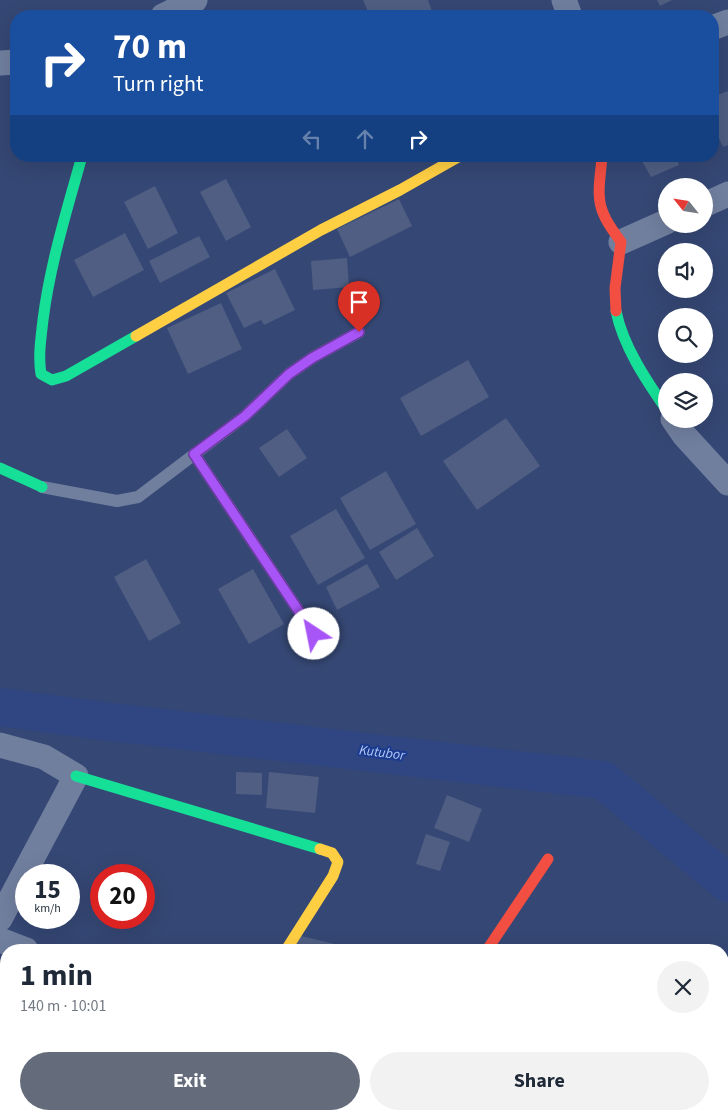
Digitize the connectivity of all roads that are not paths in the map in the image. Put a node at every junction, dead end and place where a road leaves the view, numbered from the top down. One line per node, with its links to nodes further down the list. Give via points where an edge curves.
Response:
1 (195, 0): 2 (street)
2 (175, 10)
3 (80, 162): 4 (street, via 46,297 39,362 41,374 52,380 66,376 321,230)
4 (449, 162)
5 (602, 162): 9 (street, via 601,209)
6 (728, 194): 7 (street)
7 (713, 202)
8 (658, 226): 9 (street)
9 (621, 242): 11 (street, via 616,273 616,306 625,337)
10 (359, 332): 13 (lane, via 289,374 245,416)
11 (658, 397)
12 (679, 428): 15 (street)
13 (194, 454): 16 (lane, via 138,497 117,501); 17 (lane)
14 (0, 468): 16 (street)
15 (728, 483)
16 (42, 487)
17 (314, 634)
18 (0, 745): 19 (street, via 44,756)
19 (76, 776): 21 (street); 22 (street, via 332,853 338,862 333,876)
20 (548, 859): 23 (street)
21 (0, 919)
22 (290, 944)
23 (491, 944)

